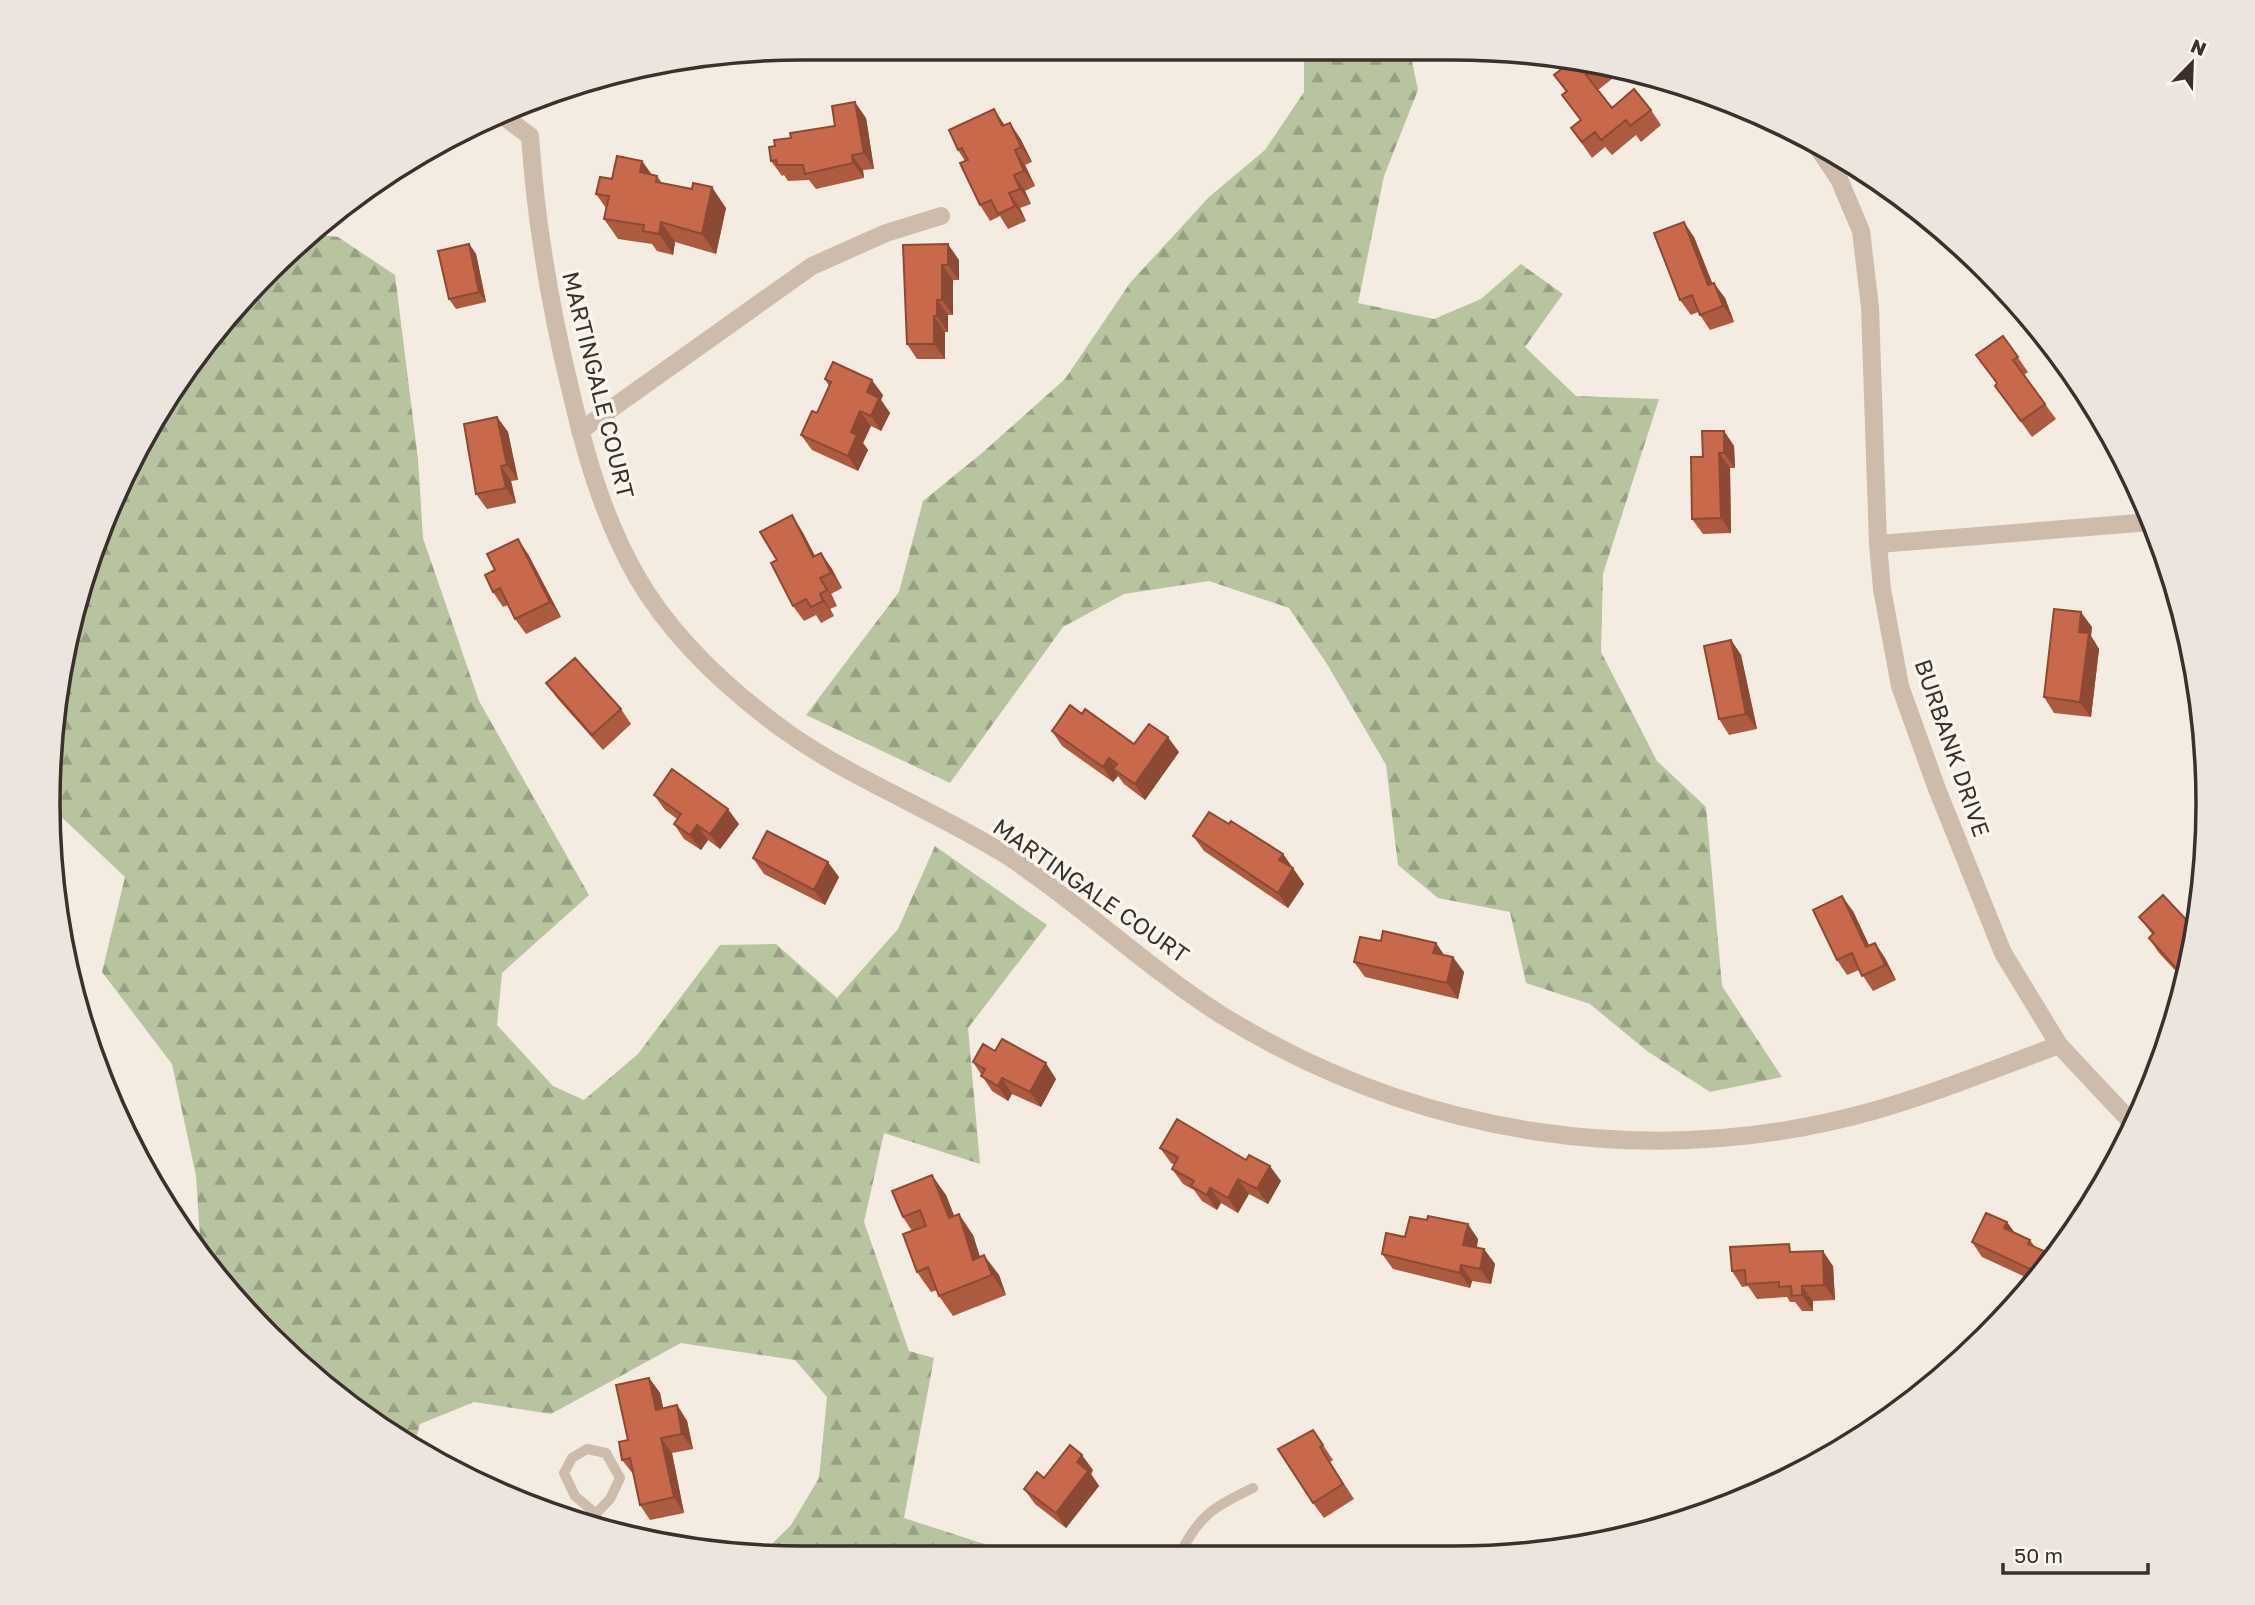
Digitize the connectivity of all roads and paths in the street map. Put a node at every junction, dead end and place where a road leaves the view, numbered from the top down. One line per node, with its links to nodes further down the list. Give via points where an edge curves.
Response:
1 (509, 120): 4 (street, MARTINGALE COURT, via 530,136 535,212 552,316)
2 (1827, 161): 6 (street, BURBANK DRIVE, via 1861,231 1870,307)
3 (942, 216): 4 (street, via 886,233 812,266)
4 (580, 431): 7 (street, MARTINGALE COURT, via 604,513 640,582 691,648 746,701 795,738 1006,856 1218,1012 1283,1051 1348,1081 1446,1115 1517,1130 1601,1139 1680,1140 1774,1131 1867,1113)
5 (2141, 523): 6 (street)
6 (1878, 544): 7 (street, BURBANK DRIVE, via 1900,686 1937,789 2003,953)
7 (2059, 1045): 8 (street, BURBANK DRIVE)
8 (2126, 1116)
9 (1253, 1488): 12 (lane, via 1217,1505 1194,1525)
10 (594, 1512): 10 (lane, via 610,1499 620,1478 606,1453 587,1449 572,1458 564,1473 575,1496); 11 (lane)
11 (592, 1515)
12 (1184, 1546)

